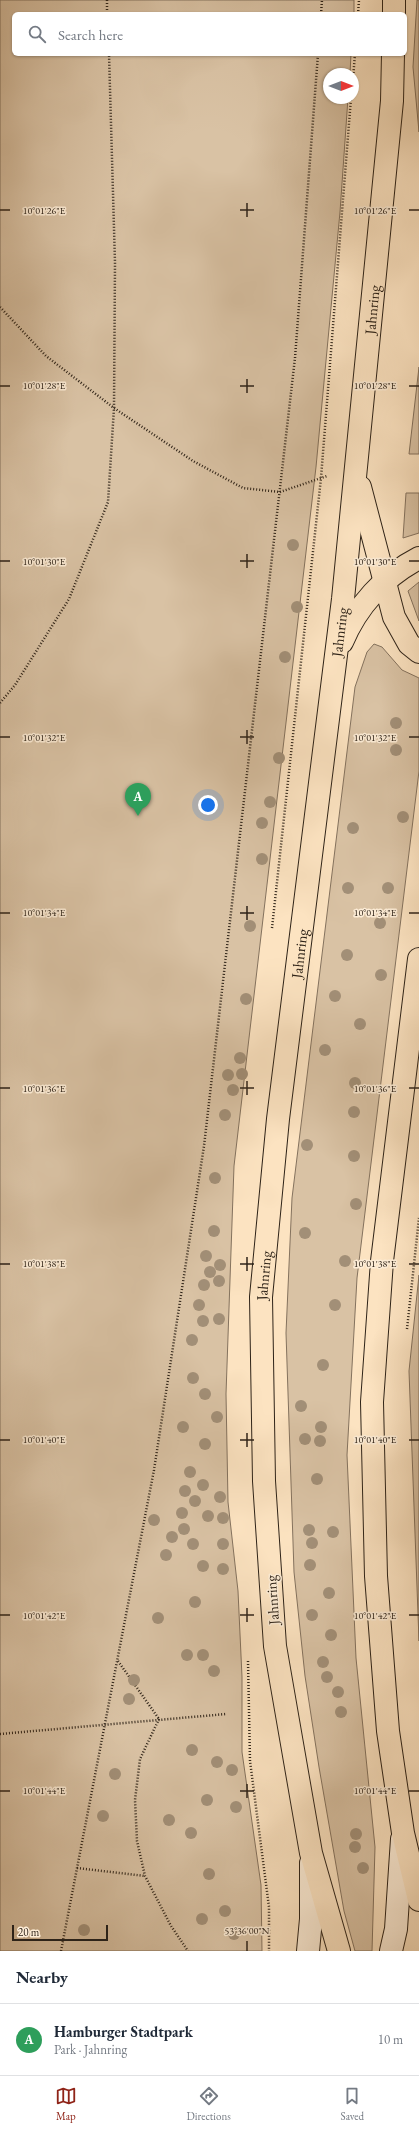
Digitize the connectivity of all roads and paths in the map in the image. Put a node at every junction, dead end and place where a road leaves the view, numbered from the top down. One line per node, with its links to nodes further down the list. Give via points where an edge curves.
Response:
1 (107, 0): 5 (path)
2 (322, 0): 6 (path)
3 (359, 0): 7 (path)
4 (394, 0): 8 (main road)
5 (107, 12)
6 (321, 12)
7 (358, 12)
8 (394, 12)
9 (109, 56): 16 (path, via 115,263)
10 (318, 56): 20 (path, via 295,358)
11 (355, 56): 13 (path)
12 (393, 56): 17 (main road, Jahnring, via 392,101)
13 (354, 68)
14 (352, 104): 19 (path)
15 (0, 307): 16 (path, via 46,356)
16 (114, 408): 20 (path, via 193,461 243,488); 25 (path, via 108,502 69,599 15,685)
17 (356, 474): 22 (main road); 24 (main road, Jahnring)
18 (328, 476): 19 (path)
19 (321, 478): 20 (path)
20 (280, 492): 29 (path, via 204,1146 154,1470)
21 (419, 558): 22 (main road)
22 (384, 580): 23 (main road, via 394,617 409,644); 24 (main road, via 363,605 347,630)
23 (419, 652)
24 (337, 656): 35 (main road, Jahnring, via 278,1119 261,1297 264,1481 275,1646)
25 (0, 703)
26 (419, 959): 34 (main road, via 382,1261 372,1402 376,1576 388,1732)
27 (419, 1218): 28 (path)
28 (407, 1332)
29 (118, 1660): 31 (path); 32 (path)
30 (226, 1714): 31 (path)
31 (159, 1719): 32 (path); 37 (path, via 140,1759 135,1800 137,1841)
32 (106, 1724): 33 (path); 36 (path)
33 (0, 1734)
34 (403, 1833): 38 (main road); 43 (main road, via 396,1929)
35 (311, 1854): 41 (main road, via 311,1919); 42 (main road, Jahnring)
36 (77, 1868): 37 (path); 39 (path)
37 (145, 1876): 40 (path, via 171,1926)
38 (419, 1900)
39 (61, 1951)
40 (188, 1951)
41 (308, 1951)
42 (339, 1951)
43 (391, 1951)

